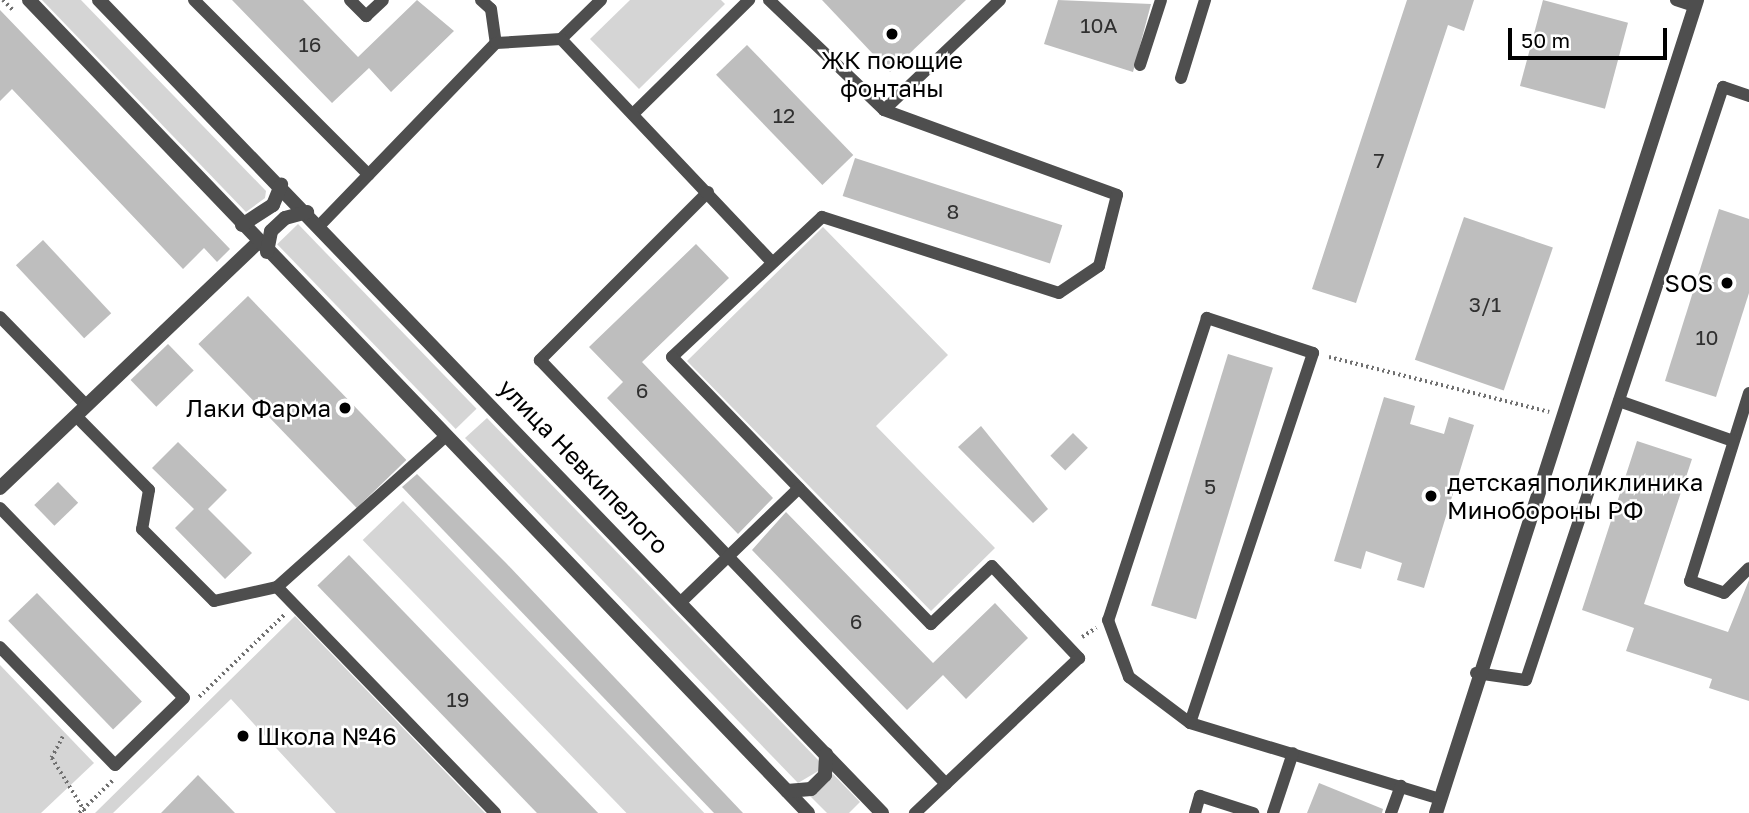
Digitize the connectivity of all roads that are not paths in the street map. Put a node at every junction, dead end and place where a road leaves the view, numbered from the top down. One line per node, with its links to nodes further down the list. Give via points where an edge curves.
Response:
1 (29, 0): 26 (street)
2 (99, 0): 23 (street, улица Невкипелого)
3 (194, 0): 22 (lane)
4 (350, 0): 5 (lane, via 366,16)
5 (383, 0)
6 (481, 0): 16 (lane, via 491,9)
7 (601, 0): 15 (lane)
8 (749, 0): 21 (lane)
9 (769, 0): 20 (lane)
10 (1000, 0): 20 (lane)
11 (1161, 0): 17 (lane)
12 (1205, 0): 18 (lane)
13 (1676, 0): 14 (lane)
14 (1696, 3): 44 (street)
15 (561, 39): 16 (lane); 21 (lane)
16 (496, 43): 22 (lane)
17 (1140, 65)
18 (1181, 78)
19 (1749, 96): 32 (lane, via 1723,87)
20 (884, 110): 29 (lane, via 1117,195 1100,266 1059,293 822,216)
21 (633, 114): 24 (lane)
22 (369, 175): 27 (lane)
23 (281, 185): 25 (street, улица Невкипелого); 26 (street, via 273,205)
24 (708, 192): 29 (lane); 39 (lane, via 540,360)
25 (307, 212): 27 (street, улица Невкипелого); 28 (street, via 285,218)
26 (243, 225): 28 (street)
27 (320, 225): 42 (street, улица Невкипелого)
28 (263, 247): 33 (street); 34 (street)
29 (772, 262): 37 (lane, via 672,358)
30 (0, 317): 33 (lane)
31 (1749, 393): 35 (lane)
32 (1619, 401): 35 (lane); 44 (lane, via 1526,680)
33 (81, 410): 36 (street); 41 (lane, via 149,490 142,528 214,601)
34 (446, 436): 41 (lane); 50 (street)
35 (1733, 441): 40 (lane, via 1690,581 1724,593)
36 (0, 488)
37 (799, 488): 39 (lane); 48 (lane, via 931,624 992,566 1079,658)
38 (0, 508): 43 (lane, via 184,698 115,765)
39 (729, 556): 42 (lane); 48 (lane)
40 (1749, 568)
41 (277, 587): 52 (lane)
42 (681, 602): 47 (street, улица Невкипелого)
43 (0, 647)
44 (1476, 673): 51 (street)
45 (1190, 723): 45 (lane, via 1129,677 1108,620 1207,318 1313,353); 46 (lane)
46 (1293, 753): 49 (lane); 58 (lane)
47 (825, 754): 50 (street, via 825,775 818,782); 54 (street, улица Невкипелого)
48 (946, 784): 55 (lane)
49 (1401, 786): 51 (lane); 59 (lane)
50 (787, 791): 53 (street)
51 (1438, 806)
52 (495, 813)
53 (808, 813)
54 (882, 813)
55 (915, 813)
56 (1195, 813): 57 (lane, via 1200,796)
57 (1253, 813)
58 (1273, 813)
59 (1391, 813)

